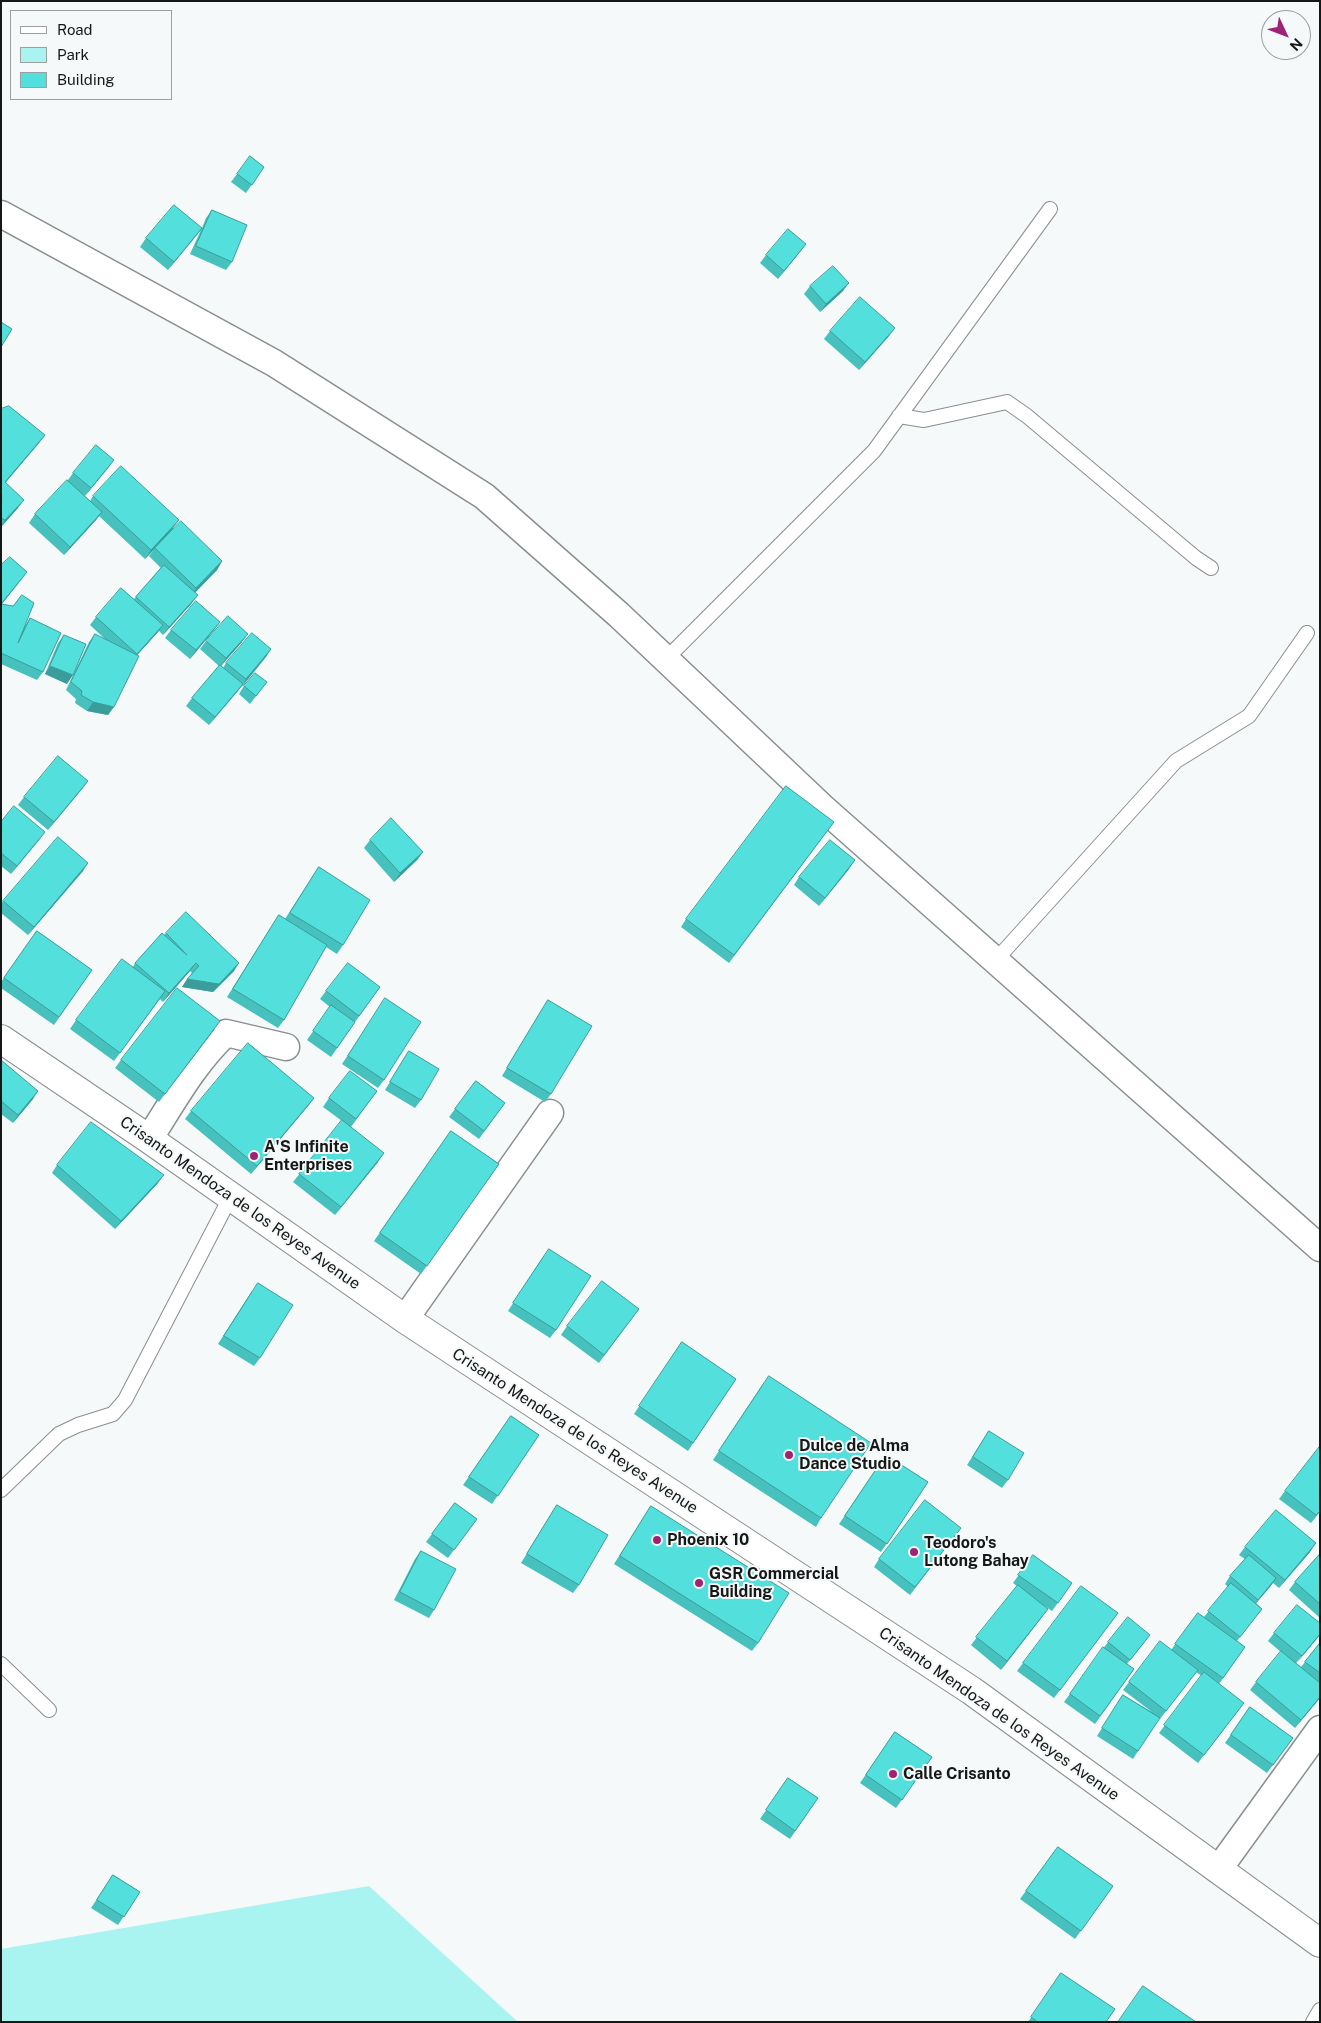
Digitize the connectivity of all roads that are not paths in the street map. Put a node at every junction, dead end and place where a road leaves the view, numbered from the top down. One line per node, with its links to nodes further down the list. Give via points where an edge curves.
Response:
1 (1050, 209): 3 (lane)
2 (1, 214): 6 (street, via 274,363 484,496)
3 (899, 416): 4 (lane, via 924,420 1007,402); 6 (lane, via 874,451)
4 (1211, 568)
5 (1307, 633): 7 (lane, via 1248,716 1176,761)
6 (666, 659): 7 (street, via 822,807)
7 (996, 961): 13 (street)
8 (1, 1039): 11 (main road, Crisanto Mendoza de los Reyes Avenue)
9 (286, 1047): 11 (street, via 226,1033 190,1073)
10 (550, 1113): 14 (street)
11 (149, 1139): 12 (main road, Crisanto Mendoza de los Reyes Avenue)
12 (231, 1196): 14 (main road, Crisanto Mendoza de los Reyes Avenue); 15 (lane, via 125,1400 113,1414 59,1434)
13 (1320, 1248)
14 (406, 1319): 19 (main road, Crisanto Mendoza de los Reyes Avenue, via 972,1691)
15 (1, 1490)
16 (1, 1664): 17 (lane)
17 (49, 1710)
18 (1320, 1729): 19 (street)
19 (1218, 1870): 20 (main road, Crisanto Mendoza de los Reyes Avenue)
20 (1320, 1943)
21 (1320, 2010): 22 (lane)
22 (1313, 2022)

